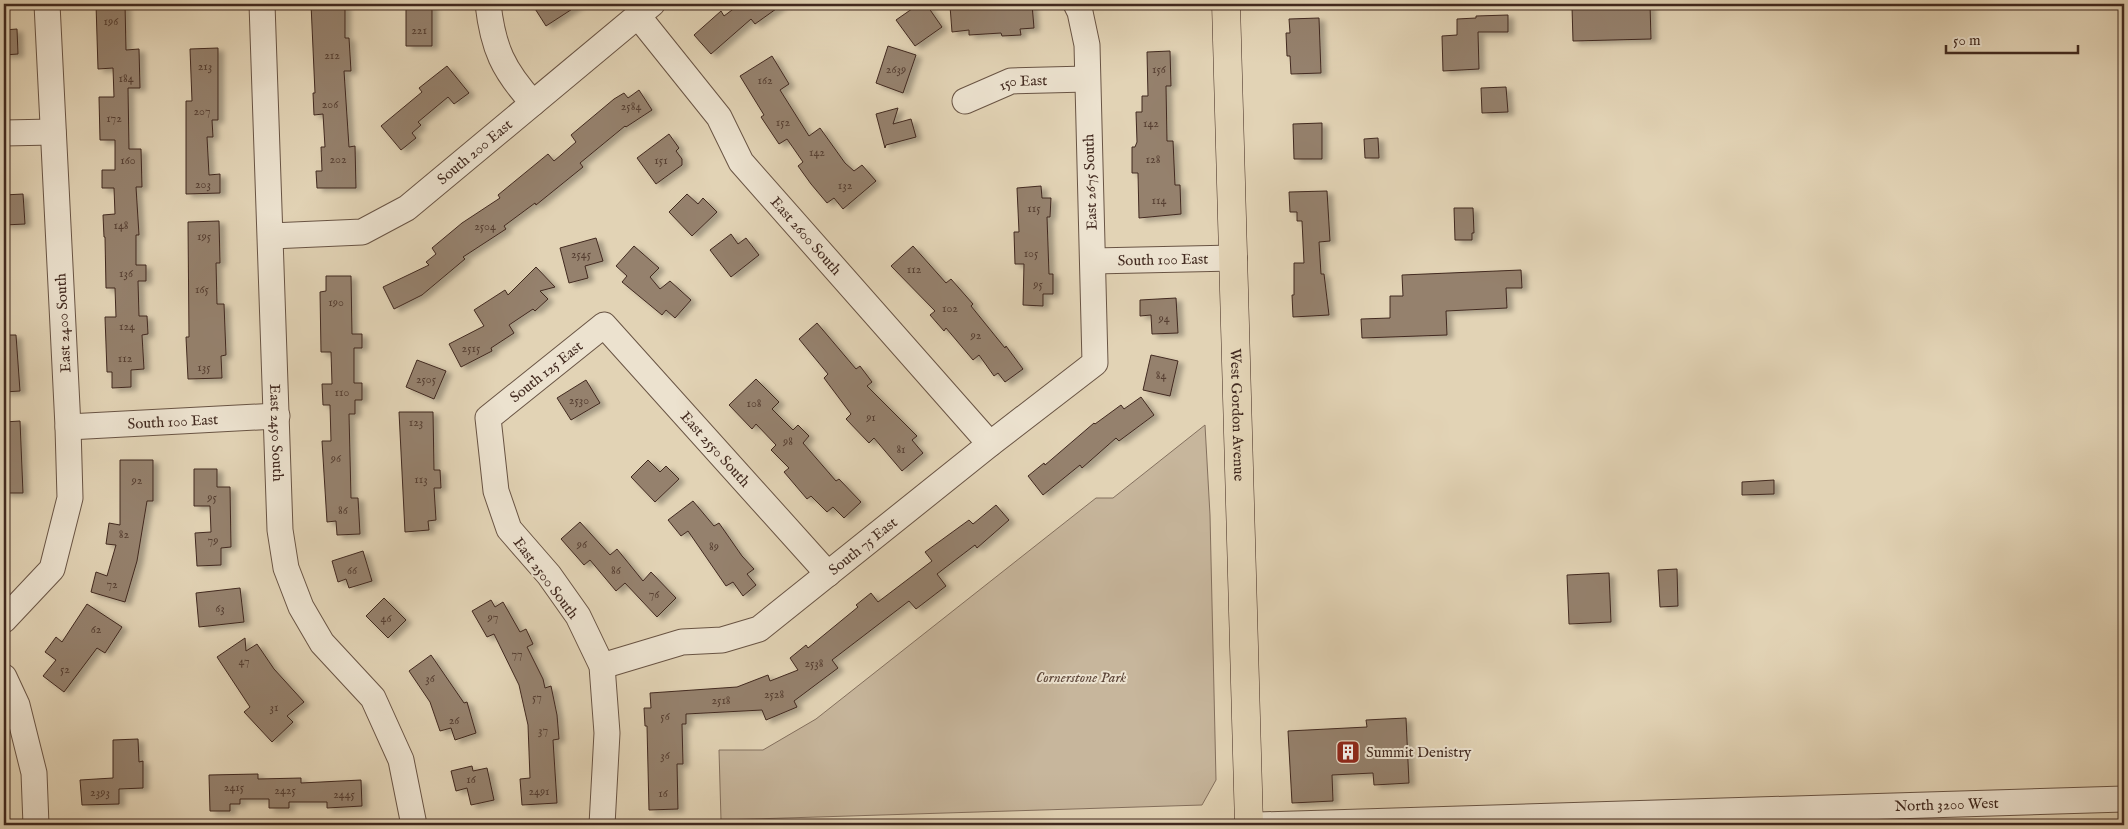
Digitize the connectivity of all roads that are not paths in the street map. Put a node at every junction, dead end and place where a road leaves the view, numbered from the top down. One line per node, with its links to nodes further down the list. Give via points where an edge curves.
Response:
1 (47, 4): 10 (street, East 2400 South)
2 (262, 4): 12 (street, East 2450 South)
3 (488, 4): 9 (street, via 492,34 502,62)
4 (1076, 4): 7 (street, East 2675 South, via 1087,45)
5 (1226, 4): 13 (main road, West Gordon Avenue)
6 (645, 10): 9 (street, South 200 East); 20 (street, East 2600 South, via 719,118 740,162)
7 (1087, 79): 8 (street, 150 East, via 1010,81); 14 (street, East 2675 South)
8 (965, 101)
9 (533, 104): 12 (street, South 200 East, via 407,208 362,232)
10 (53, 132): 11 (street); 19 (street, East 2400 South)
11 (4, 133)
12 (270, 236): 17 (street, East 2450 South)
13 (1234, 258): 14 (street, South 100 East); 29 (main road, West Gordon Avenue)
14 (1093, 261): 16 (street, East 2675 South)
15 (604, 325): 18 (street, South 125 East); 21 (street, East 2550 South)
16 (1095, 363): 20 (street, South 75 East)
17 (277, 416): 19 (street, South 100 East); 27 (street, East 2450 South, via 280,530 286,568 301,607 322,643 373,698 401,760)
18 (488, 418): 23 (street, East 2500 South, via 496,491 509,529 549,575 578,616)
19 (68, 427): 22 (street, East 2400 South, via 70,498 52,570)
20 (990, 444): 21 (street, South 75 East)
21 (828, 574): 23 (street, South 75 East, via 759,629 722,640 682,642)
22 (4, 620)
23 (602, 666): 28 (street, East 2500 South, via 607,733)
24 (4, 677): 26 (street, via 17,705 34,773)
25 (2124, 799): 30 (street, North 3200 West)
26 (36, 825)
27 (414, 825)
28 (602, 825)
29 (1249, 825)
30 (1258, 825)

